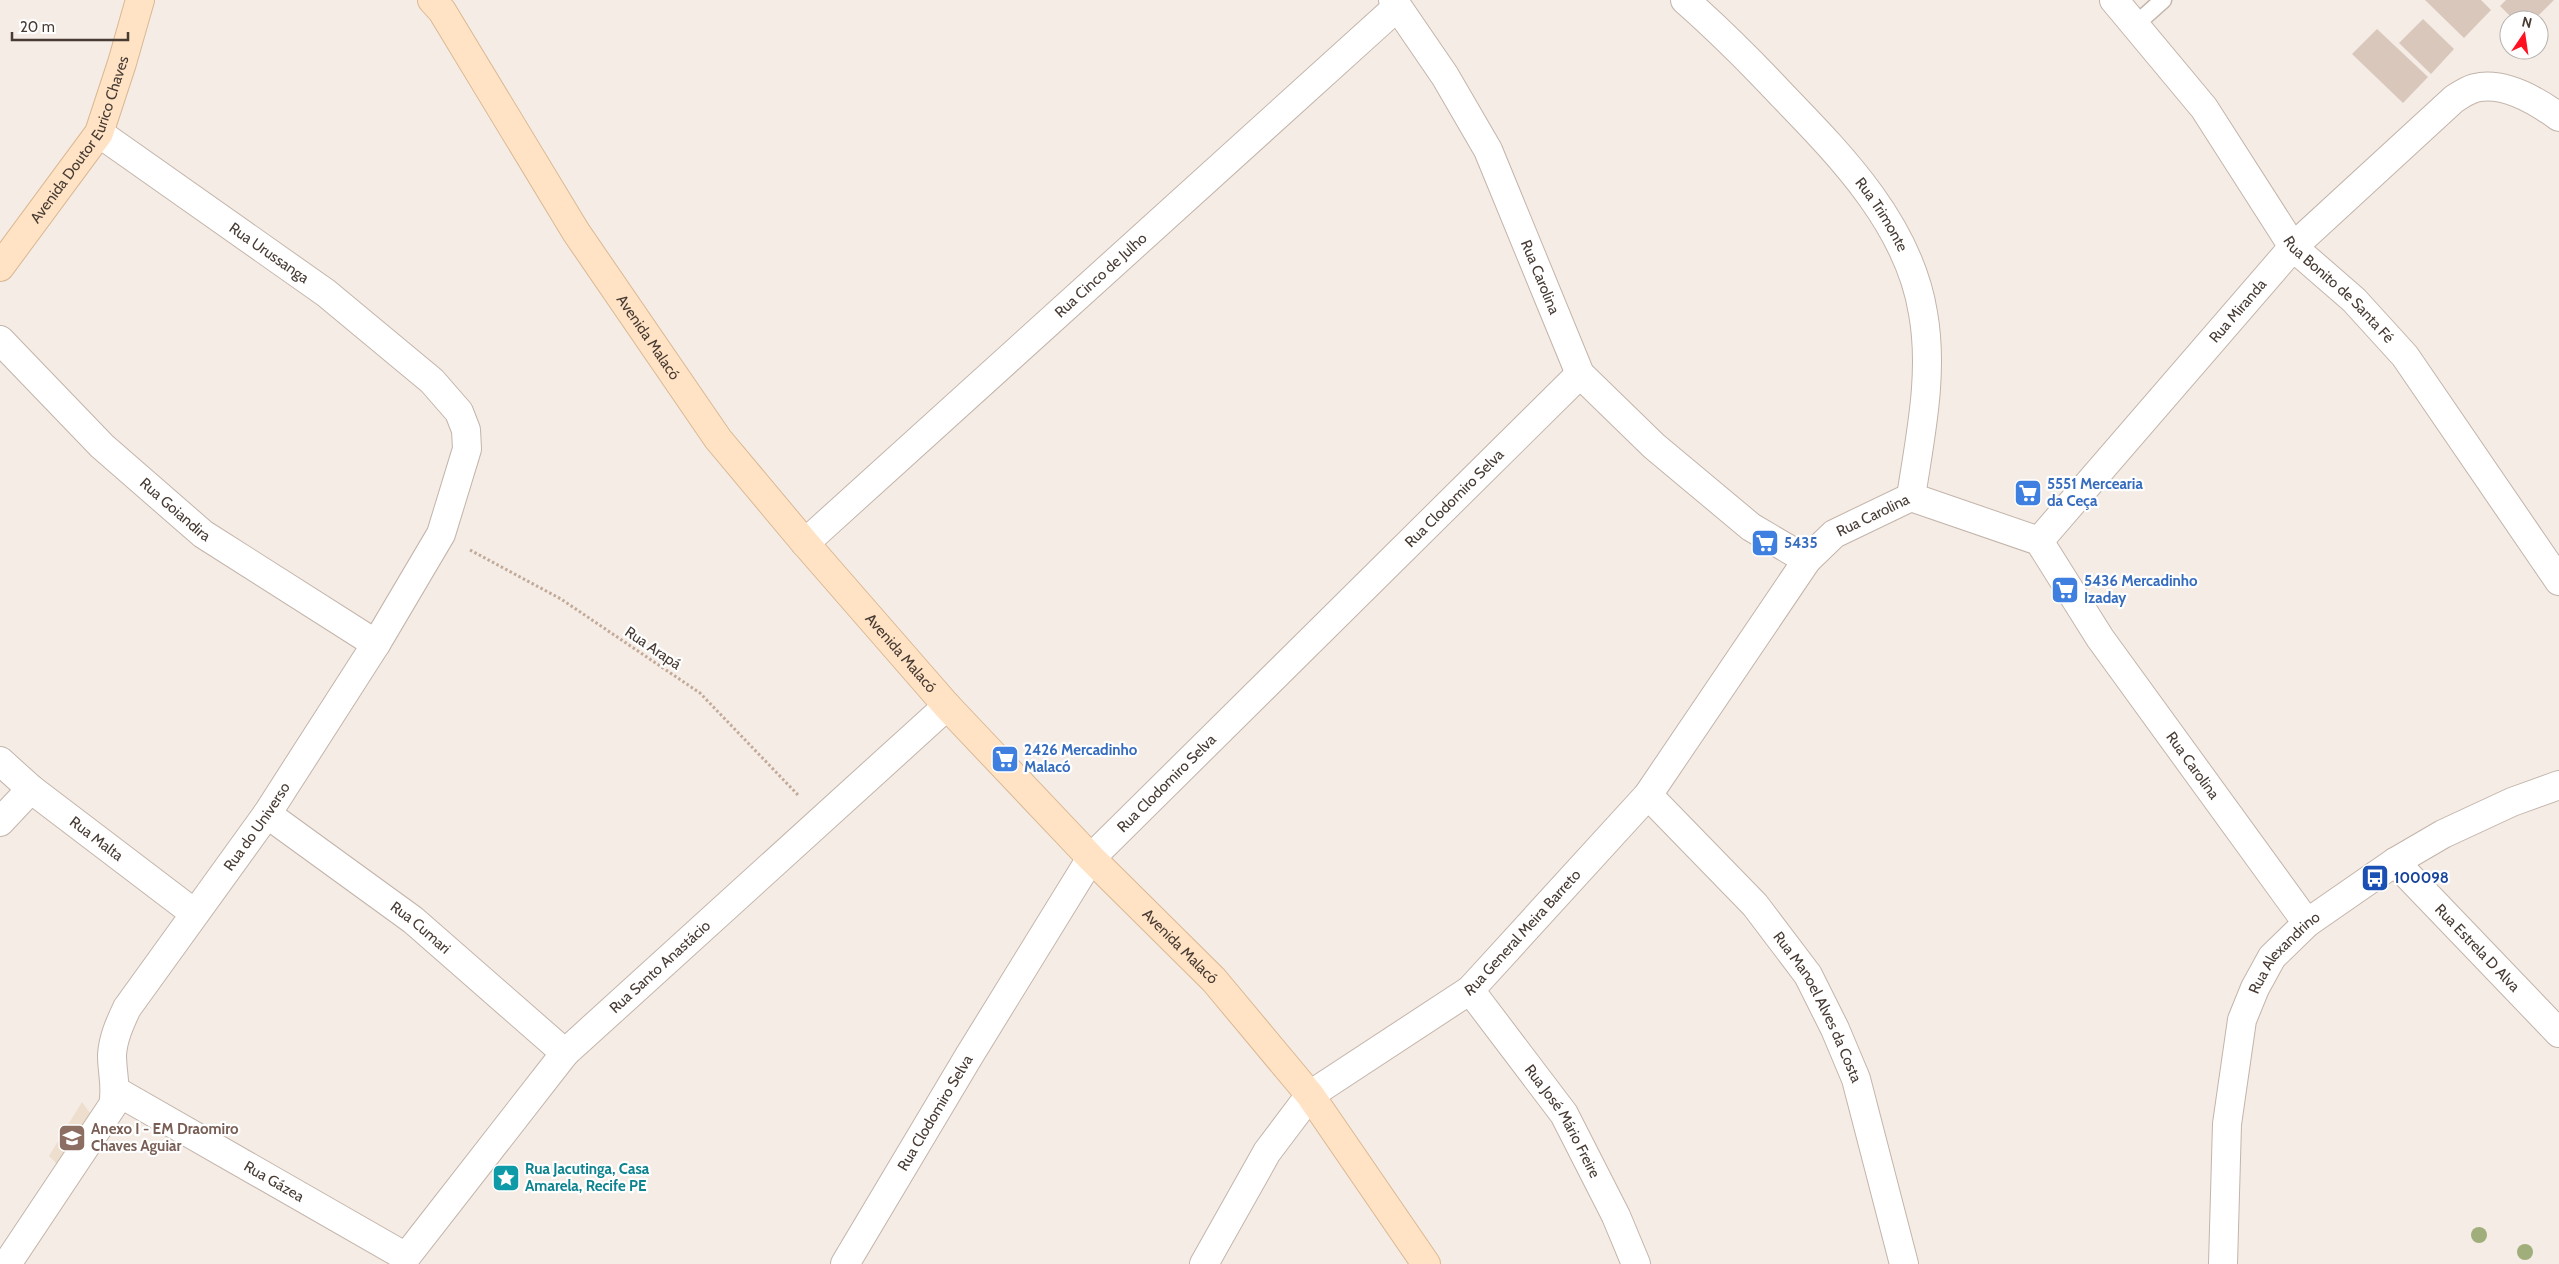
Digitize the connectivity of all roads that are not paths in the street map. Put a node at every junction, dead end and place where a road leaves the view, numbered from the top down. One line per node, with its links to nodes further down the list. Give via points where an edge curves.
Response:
1 (140, 0): 9 (street, Avenida Doutor Eurico Chaves)
2 (432, 0): 17 (street, Avenida Malacó, via 442,11 576,232 718,439)
3 (1685, 0): 15 (street, Rua Trimonte, via 1721,31 1835,150 1893,228 1913,274 1924,314 1927,387)
4 (2114, 0): 7 (street, Rua Bonito de Santa Fé)
5 (2163, 0): 7 (lane)
6 (1395, 3): 13 (street, Rua Carolina, via 1445,76 1488,150); 17 (street, Rua Cinco de Julho)
7 (2134, 25): 10 (street, Rua Bonito de Santa Fé, via 2204,108)
8 (2559, 117): 10 (street, Rua Miranda, via 2534,99 2502,89 2475,88 2454,99)
9 (99, 133): 11 (street, Avenida Doutor Eurico Chaves); 14 (street, Rua Urussanga, via 326,293)
10 (2293, 247): 16 (street, Rua Miranda); 19 (street, Rua Bonito de Santa Fé, via 2354,300 2405,356)
11 (0, 267)
12 (0, 340): 20 (street, Rua Goiandira, via 102,446 204,534)
13 (1580, 374): 18 (street, Rua Carolina, via 1654,446 1751,527); 28 (street, Rua Clodomiro Selva)
14 (432, 381): 20 (street, Rua do Universo, via 459,412 466,430 467,449 441,534)
15 (1911, 497): 16 (street, Rua Carolina); 18 (street, Rua Carolina, via 1834,534)
16 (2039, 541): 31 (street, Rua Carolina, via 2100,638)
17 (805, 543): 21 (street, Avenida Malacó)
18 (1807, 560): 25 (street, Rua General Meira Barreto)
19 (2559, 582)
20 (376, 644): 26 (street, Rua do Universo)
21 (947, 706): 28 (street, Avenida Malacó); 34 (street, Rua Santo Anastácio)
22 (0, 762): 24 (street, Rua Malta)
23 (2559, 785): 29 (street, Rua Alexandrino, via 2512,802 2443,834)
24 (31, 789): 27 (street); 30 (street, Rua Malta)
25 (1648, 795): 32 (street, Rua General Meira Barreto); 43 (street, Rua Manoel Alves da Costa, via 1755,905 1808,975 1836,1029 1856,1079)
26 (267, 814): 30 (street, Rua do Universo); 34 (street, Rua Cumari, via 414,920)
27 (0, 822)
28 (1092, 858): 36 (street, Avenida Malacó, via 1214,980); 39 (street, Rua Clodomiro Selva)
29 (2395, 862): 31 (street, Rua Alexandrino); 33 (street, Rua Estrela D Alva)
30 (194, 913): 35 (street, Rua do Universo, via 127,1008 117,1028 112,1055)
31 (2307, 923): 44 (street, Rua Alexandrino, via 2272,957 2242,1020 2227,1124)
32 (1470, 990): 36 (street, Rua General Meira Barreto); 42 (street, Rua José Mário Freire, via 1564,1114 1616,1216)
33 (2559, 1033)
34 (565, 1053): 37 (street, Rua Santo Anastácio)
35 (116, 1091): 37 (street, Rua Gázea); 38 (street, Rua do Universo, via 113,1106)
36 (1310, 1095): 40 (street, Rua General Meira Barreto, via 1267,1152); 41 (street, Avenida Malacó)
37 (406, 1257)
38 (7, 1264)
39 (845, 1264)
40 (1204, 1264)
41 (1426, 1264)
42 (1636, 1264)
43 (1904, 1264)
44 (2223, 1264)

